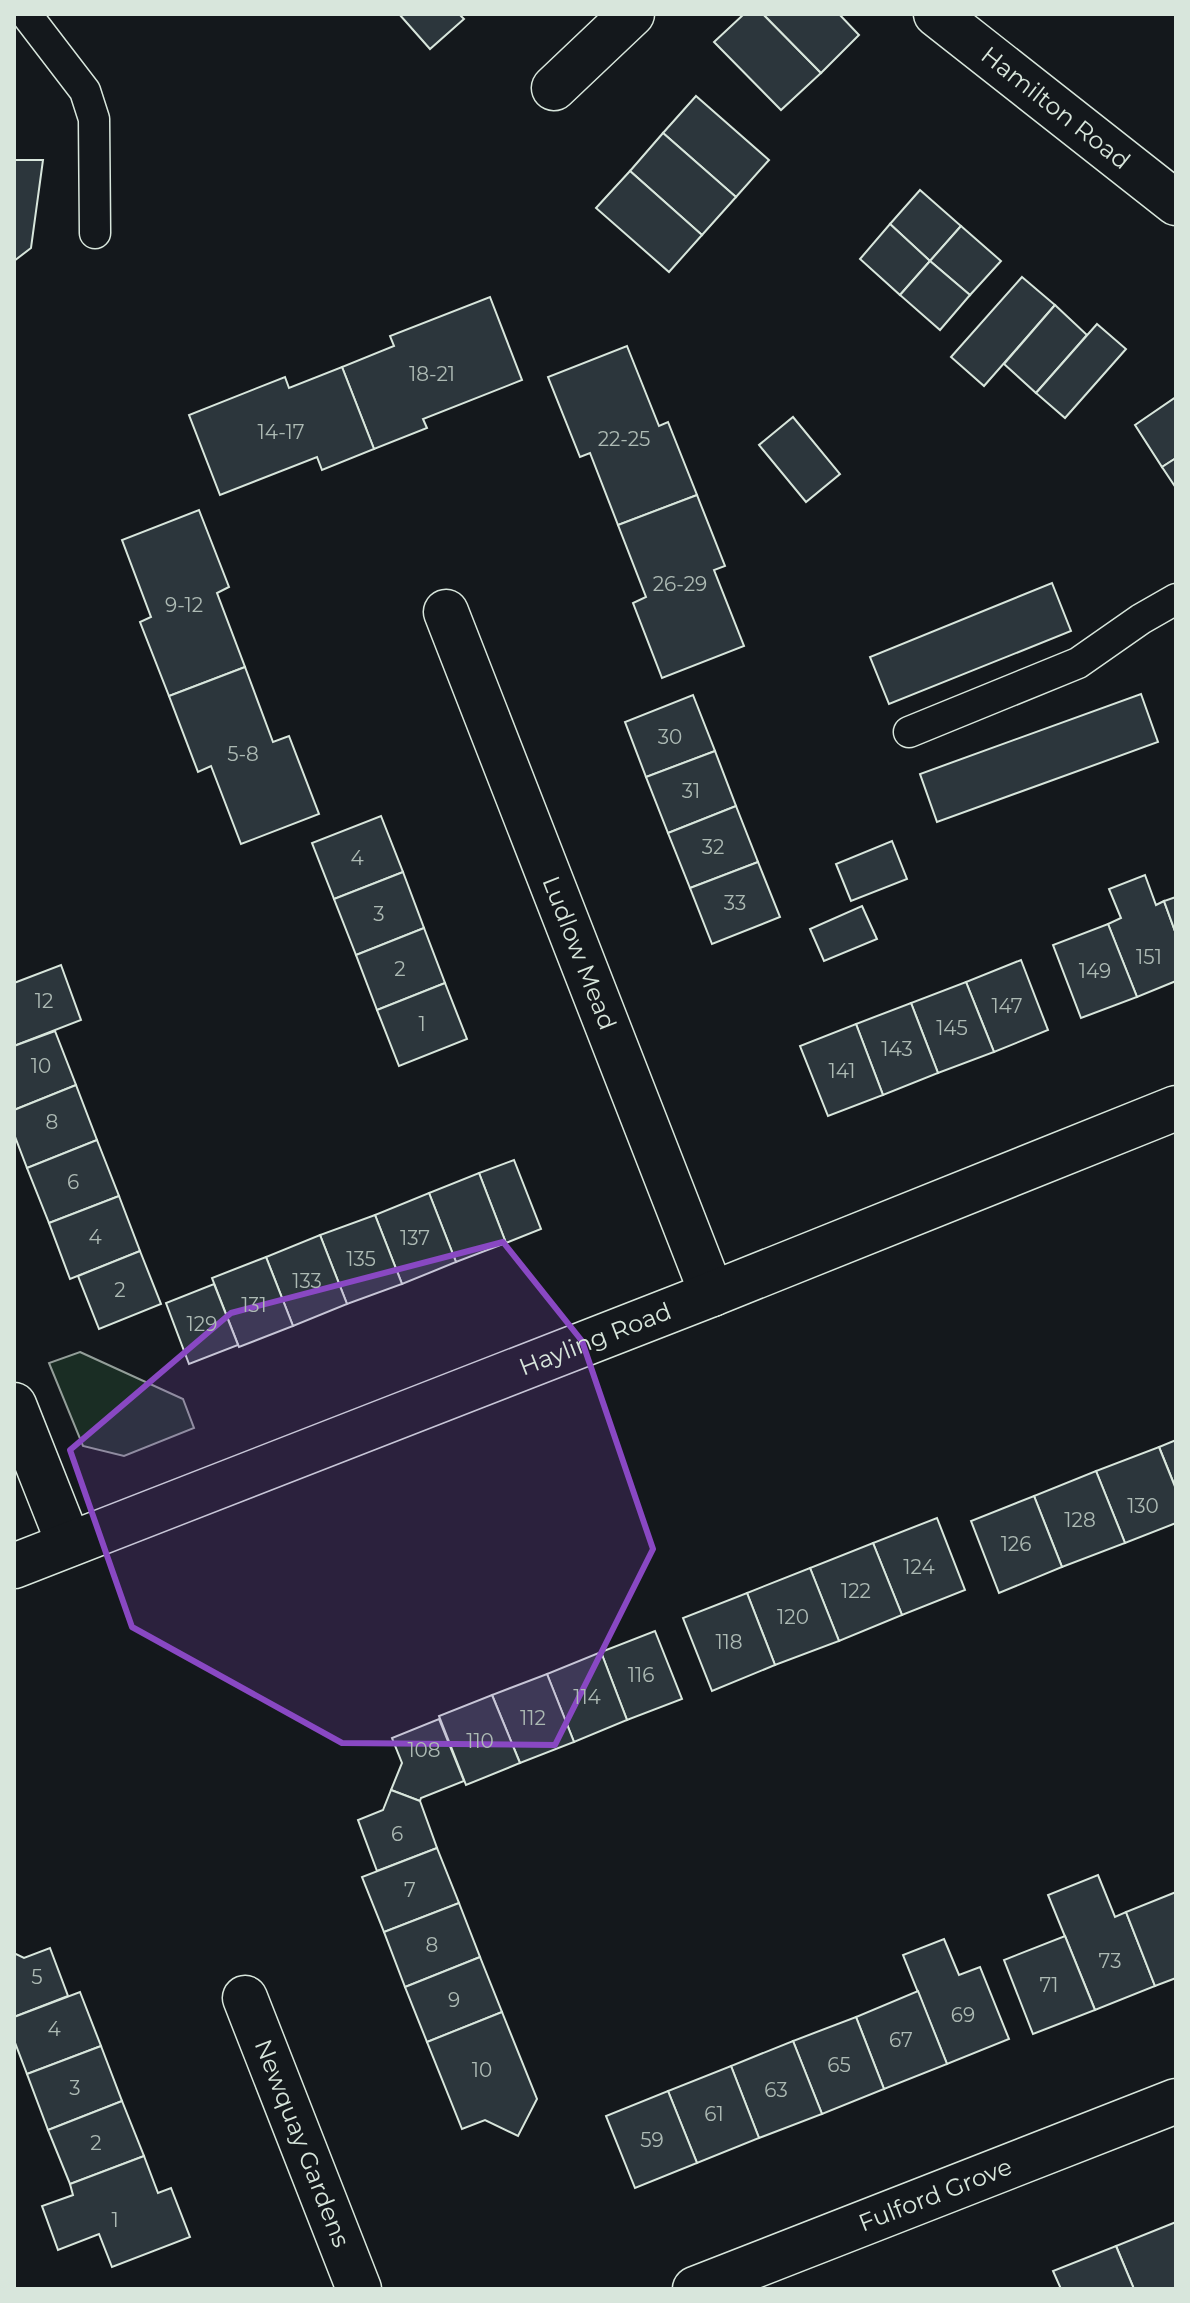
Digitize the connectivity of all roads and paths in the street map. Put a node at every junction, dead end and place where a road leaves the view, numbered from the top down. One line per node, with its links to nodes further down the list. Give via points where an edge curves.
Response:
1 (26, 14): 6 (lane, via 85,91 94,119)
2 (632, 14): 4 (street)
3 (936, 14): 5 (street, Hamilton Road)
4 (554, 88)
5 (1176, 203)
6 (95, 233)
7 (1176, 599): 9 (lane, via 1078,663)
8 (446, 612): 11 (street, Ludlow Mead)
9 (909, 732)
10 (1176, 1108): 11 (street, Hayling Road)
11 (712, 1294): 13 (street, Hayling Road)
12 (14, 1405): 13 (street)
13 (69, 1544): 14 (street, Hayling Road)
14 (14, 1566)
15 (245, 1998): 17 (street, Newquay Gardens)
16 (1176, 2101): 18 (street, Fulford Grove)
17 (359, 2289)
18 (695, 2289)

